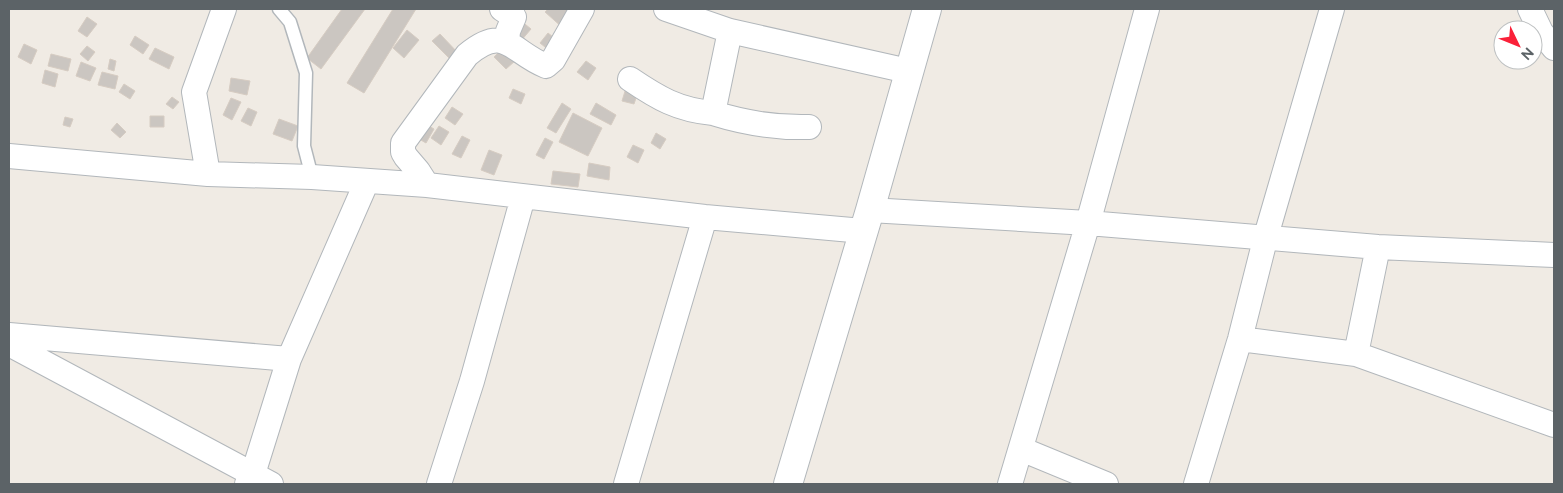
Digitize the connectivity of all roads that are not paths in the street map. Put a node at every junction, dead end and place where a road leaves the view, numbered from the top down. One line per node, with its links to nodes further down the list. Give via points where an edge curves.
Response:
1 (224, 9): 18 (street, via 194,92)
2 (279, 9): 19 (lane, via 290,22 306,73 304,146)
3 (582, 9): 11 (street, via 553,60 546,66)
4 (666, 9): 10 (street)
5 (927, 9): 13 (street)
6 (1147, 9): 25 (street)
7 (1332, 9): 26 (street)
8 (1530, 9): 12 (street, via 1541,32)
9 (512, 12): 11 (street)
10 (730, 31): 13 (street); 15 (street)
11 (507, 43): 21 (street, via 488,40 467,54 404,144 403,152)
12 (1554, 48)
13 (908, 71): 24 (street)
14 (630, 78): 15 (street, via 663,100 694,111)
15 (713, 113): 16 (street, via 764,125)
16 (809, 128)
17 (9, 156): 18 (street)
18 (208, 174): 19 (street)
19 (312, 177): 20 (street)
20 (367, 181): 21 (street); 33 (street)
21 (427, 185): 22 (street)
22 (523, 197): 23 (street); 37 (street, via 472,381)
23 (705, 217): 24 (street); 38 (street)
24 (866, 221): 25 (street); 39 (street)
25 (1088, 223): 26 (street); 35 (street)
26 (1266, 236): 27 (street); 30 (street)
27 (1378, 247): 28 (street); 32 (street)
28 (1554, 255)
29 (9, 335): 33 (street)
30 (1240, 340): 32 (street); 42 (street)
31 (9, 344): 36 (street)
32 (1356, 354): 34 (street)
33 (289, 359): 36 (street)
34 (1554, 425)
35 (1021, 449): 40 (street); 41 (street)
36 (257, 481)
37 (439, 484)
38 (626, 484)
39 (788, 484)
40 (1010, 484)
41 (1106, 484)
42 (1196, 484)

